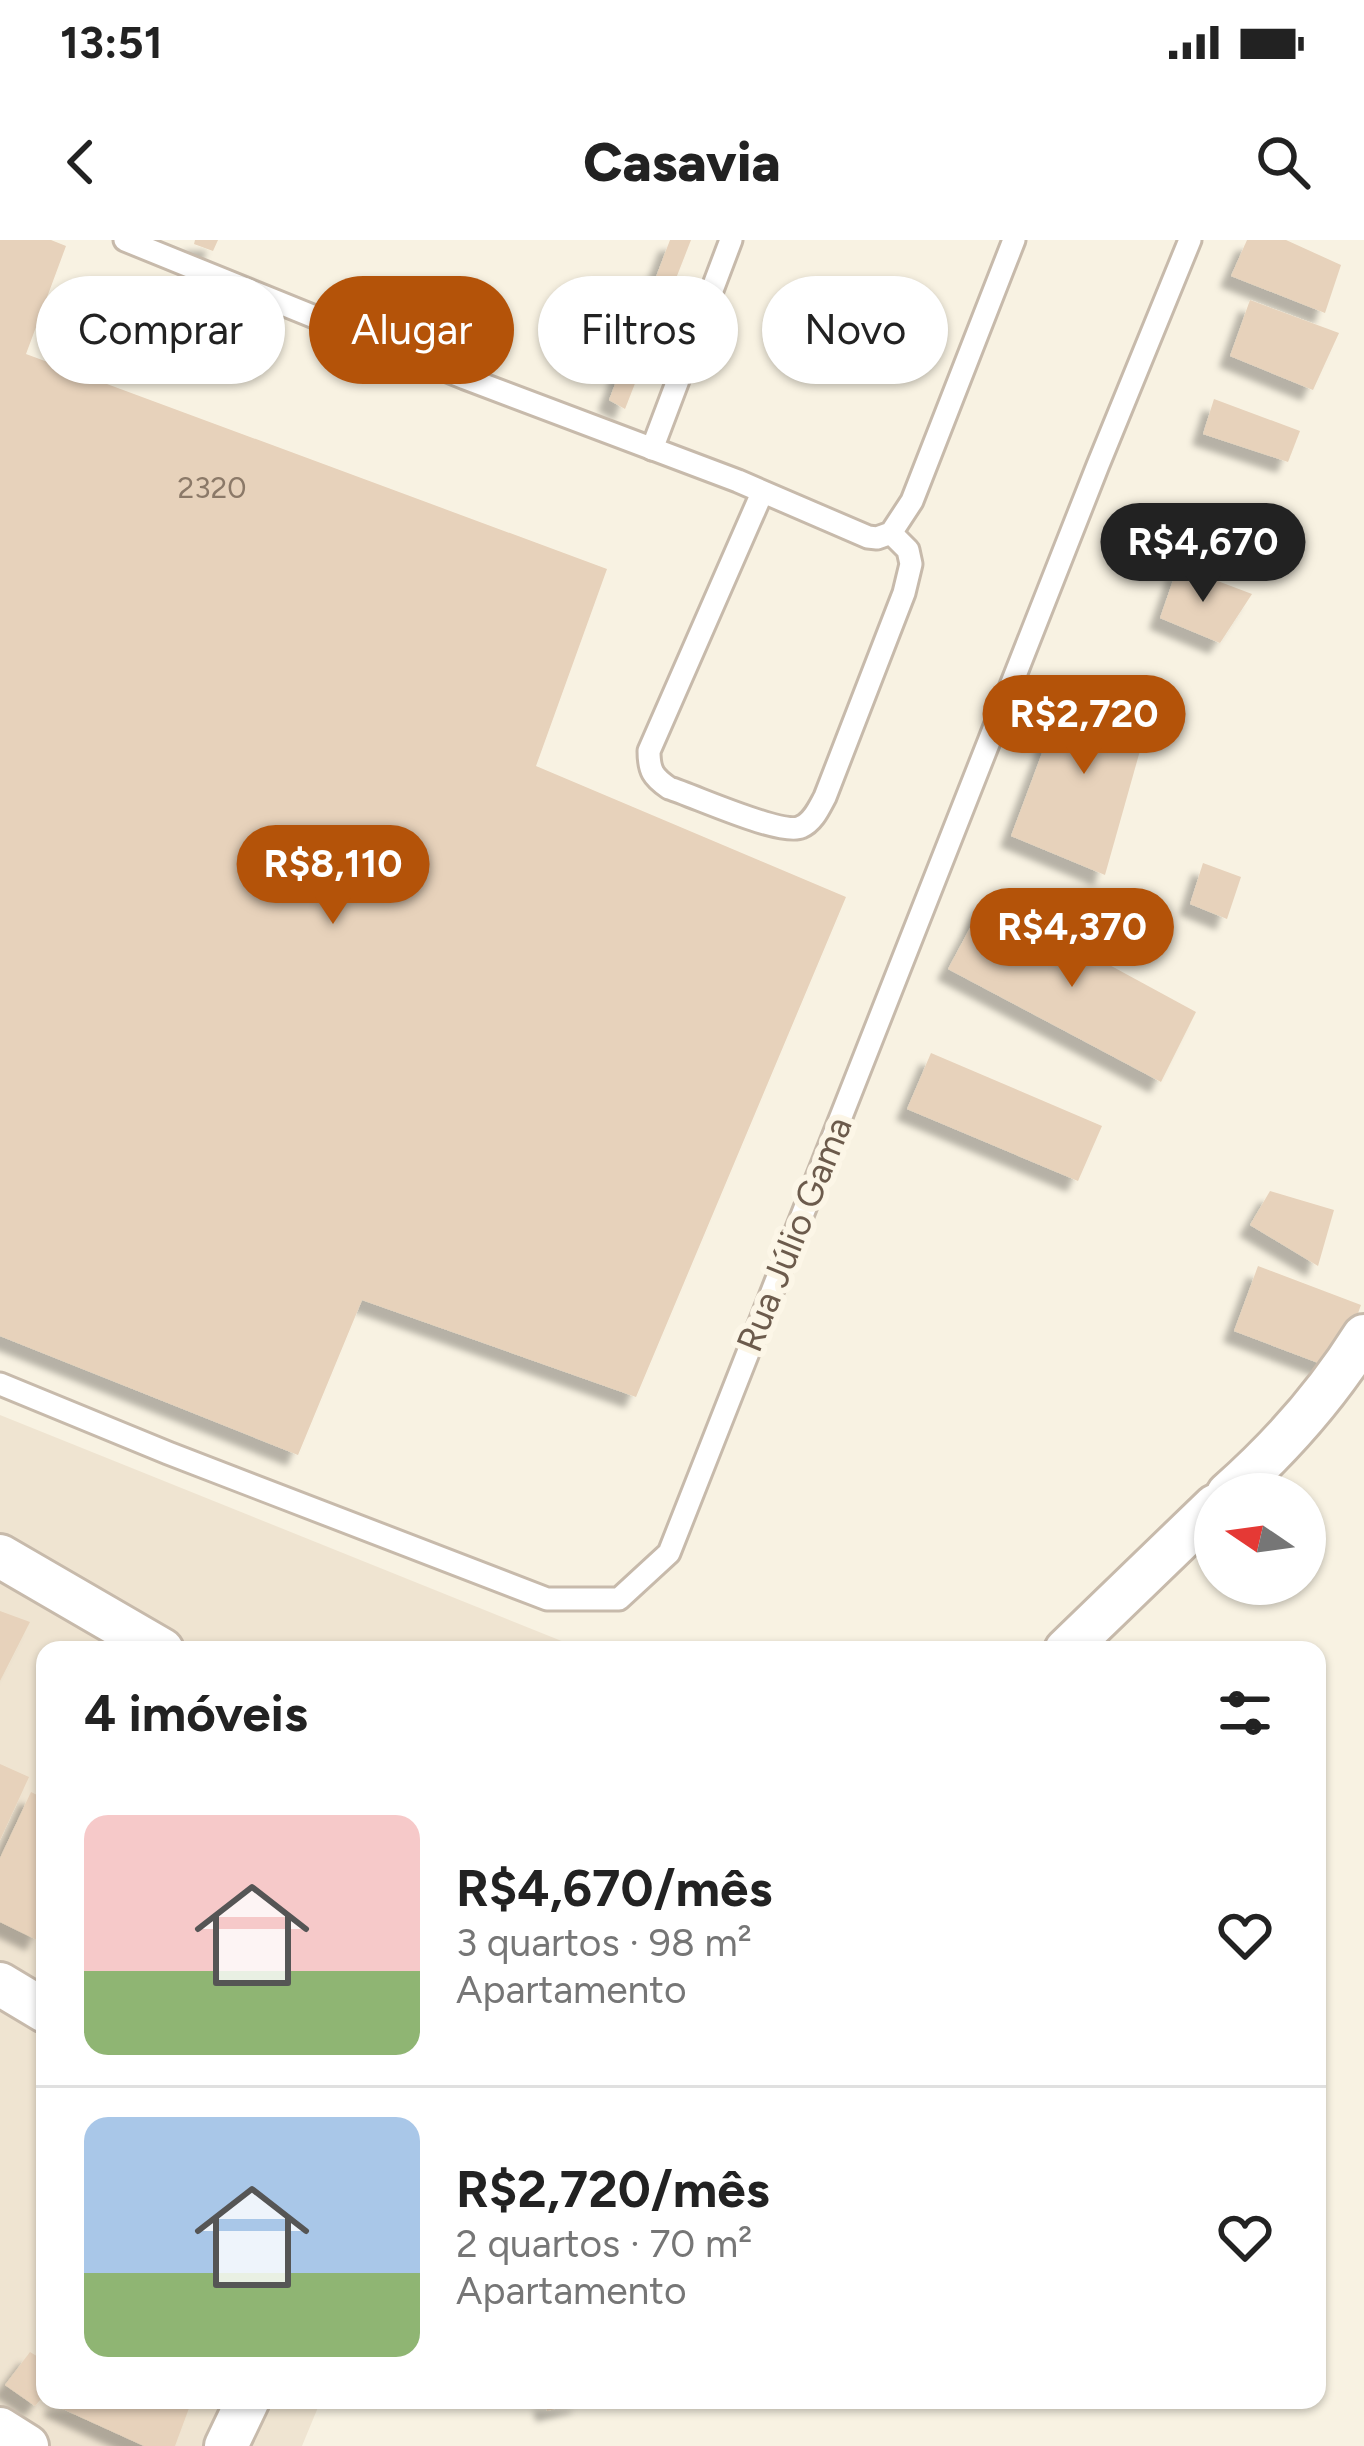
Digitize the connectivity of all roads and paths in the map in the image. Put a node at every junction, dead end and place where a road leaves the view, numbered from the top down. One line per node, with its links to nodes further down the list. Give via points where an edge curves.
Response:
1 (124, 240): 5 (lane)
2 (731, 240): 5 (lane)
3 (1013, 240): 7 (lane, via 911,501)
4 (1190, 240): 9 (lane, Rua Júlio Gama, via 669,1553 619,1598 547,1599)
5 (652, 449): 6 (lane)
6 (762, 493): 7 (lane, via 868,537); 7 (lane, via 670,701 649,769 669,788 775,827 799,828 825,796 904,593 908,550)
7 (891, 532)
8 (1364, 1336): 10 (street)
9 (0, 1384)
10 (1251, 1473)
11 (1194, 1526): 14 (street)
12 (0, 1556): 13 (street)
13 (146, 1641)
14 (1075, 1641)
15 (0, 1984): 16 (street)
16 (36, 2006)
17 (244, 2409): 20 (street)
18 (0, 2429): 19 (street)
19 (27, 2446)
20 (226, 2446)

